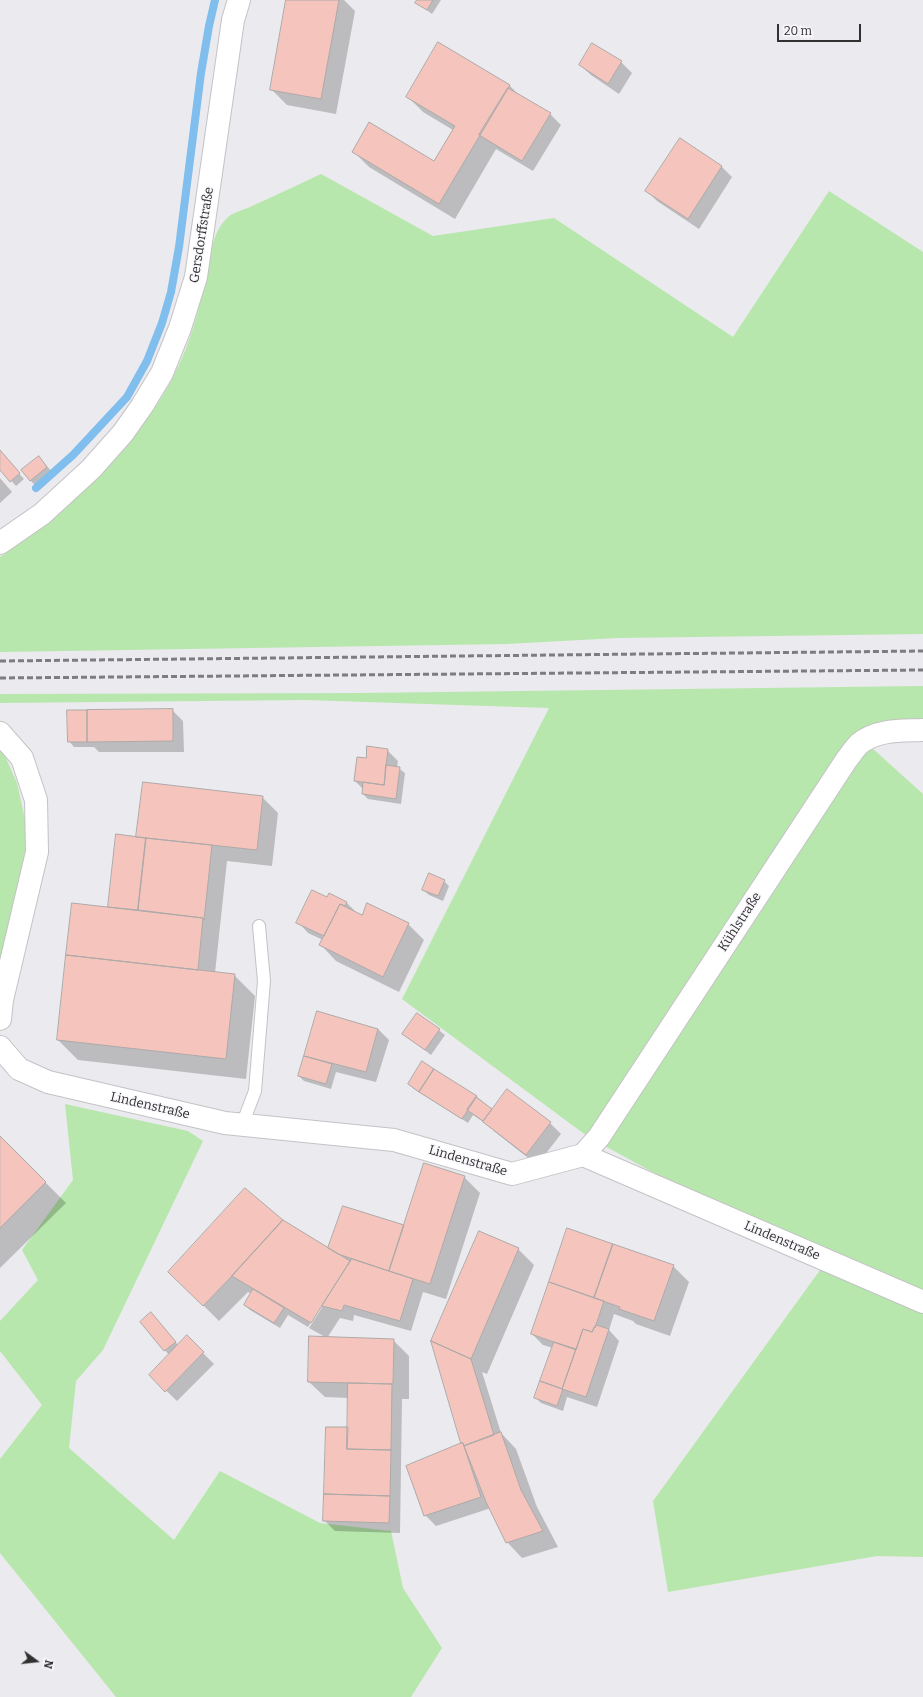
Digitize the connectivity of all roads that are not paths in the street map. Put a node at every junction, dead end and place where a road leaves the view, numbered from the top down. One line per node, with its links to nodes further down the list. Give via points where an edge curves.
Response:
1 (239, 0): 2 (street, Gersdorffstraße, via 233,20 196,277 162,373 123,433 91,469 42,514)
2 (0, 543)
3 (923, 730): 9 (street, Kühlstraße, via 891,731 874,736 860,744 847,758 599,1137)
4 (0, 733): 6 (street, via 22,758 36,800 37,852 2,1000)
5 (259, 926): 8 (lane, via 264,981 255,1091)
6 (0, 1020)
7 (0, 1047): 8 (street, Lindenstraße, via 18,1069 48,1082)
8 (242, 1125): 9 (street, Lindenstraße, via 394,1140 512,1174)
9 (583, 1155): 10 (street, Lindenstraße)
10 (923, 1302)

